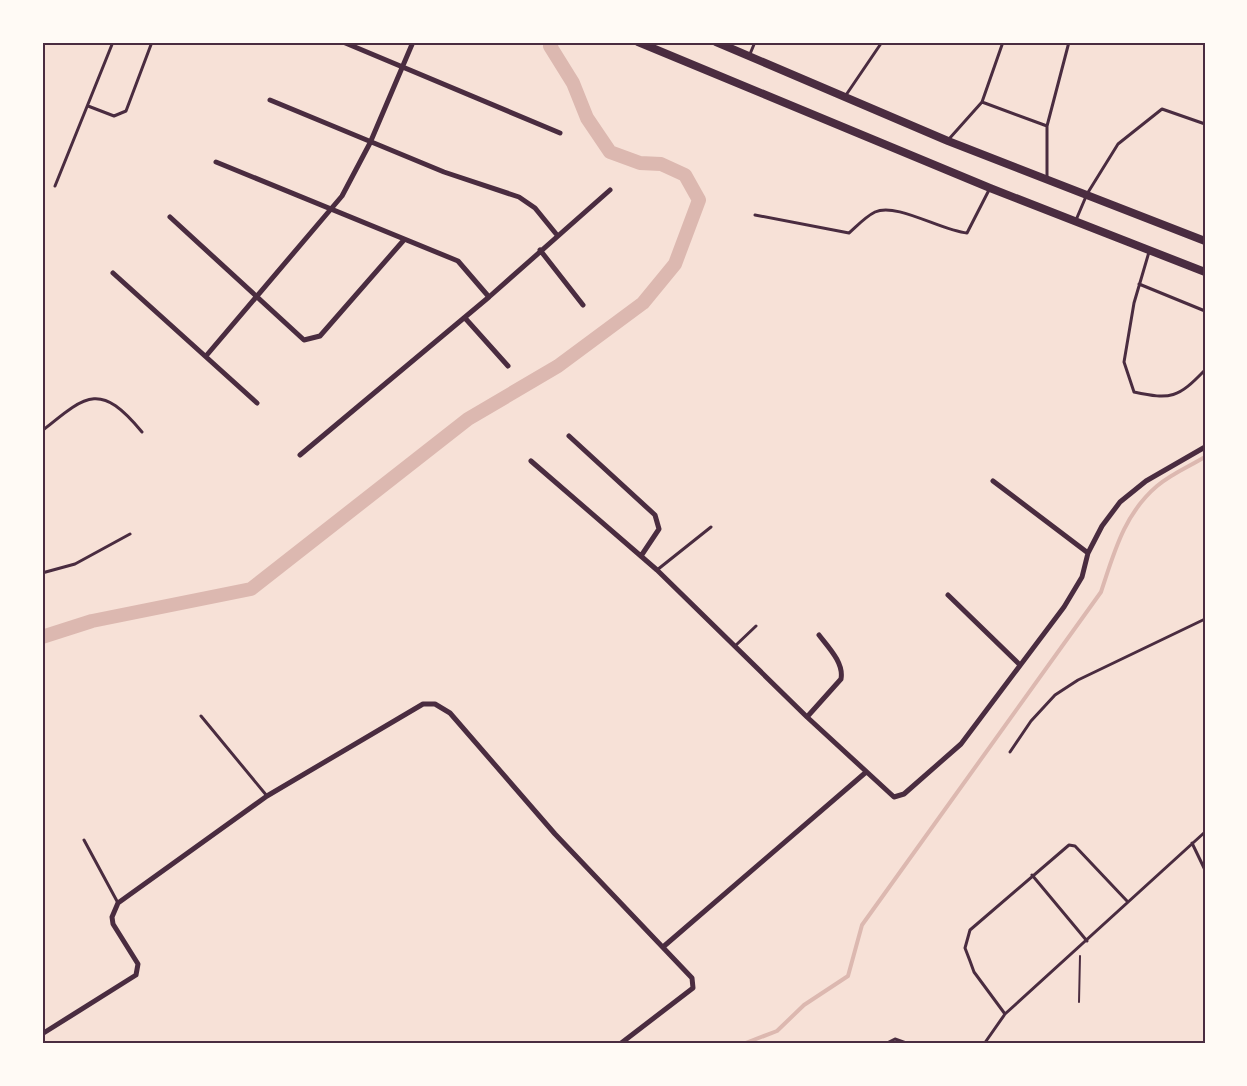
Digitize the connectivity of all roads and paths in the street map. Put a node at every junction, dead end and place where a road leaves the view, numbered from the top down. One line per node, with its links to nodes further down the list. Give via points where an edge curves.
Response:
1 (113, 42): 16 (lane)
2 (152, 42): 16 (lane, via 126,111 114,116)
3 (343, 42): 12 (street)
4 (413, 42): 12 (street)
5 (638, 42): 25 (main road)
6 (716, 42): 11 (main road)
7 (755, 42): 11 (lane)
8 (882, 42): 13 (lane)
9 (1003, 42): 15 (lane)
10 (1069, 42): 18 (lane)
11 (750, 55): 13 (main road)
12 (403, 68): 19 (street); 21 (street)
13 (846, 95): 20 (main road)
14 (270, 100): 21 (street)
15 (982, 102): 18 (lane); 20 (lane)
16 (87, 106): 24 (lane)
17 (1205, 124): 27 (lane, via 1162,109 1118,144)
18 (1047, 126): 23 (lane)
19 (560, 133)
20 (948, 141): 23 (main road)
21 (370, 143): 28 (street); 32 (street, via 519,197 536,208)
22 (216, 162): 28 (street)
23 (1047, 179): 27 (main road)
24 (56, 186)
25 (990, 188): 29 (lane, via 967,233 953,232 896,211 877,211 849,233); 31 (main road)
26 (610, 190): 32 (street)
27 (1087, 194): 31 (lane); 34 (main road)
28 (331, 210): 33 (street); 40 (street)
29 (755, 215)
30 (170, 217): 40 (street)
31 (1075, 221): 36 (main road)
32 (557, 235): 35 (street)
33 (403, 240): 40 (street, via 320,336 311,340 304,340); 41 (street, via 463,264)
34 (1205, 241)
35 (540, 250): 41 (street); 42 (street)
36 (1149, 251): 37 (main road); 39 (lane)
37 (1205, 272)
38 (113, 273): 45 (street)
39 (1139, 284): 43 (lane); 47 (lane, via 1124,362 1134,392 1165,399 1190,386)
40 (255, 297): 45 (street)
41 (489, 297): 44 (street)
42 (583, 305)
43 (1205, 311)
44 (465, 318): 46 (street); 53 (street)
45 (206, 356): 48 (street)
46 (508, 366)
47 (1205, 370)
48 (257, 403)
49 (42, 431): 50 (lane, via 88,398 115,404)
50 (142, 432)
51 (569, 436): 59 (street, via 658,520 659,530)
52 (1205, 447): 58 (street, via 1146,481 1120,502)
53 (300, 455)
54 (531, 461): 59 (street)
55 (993, 481): 58 (street)
56 (711, 527): 60 (lane)
57 (130, 534): 61 (lane, via 75,564)
58 (1088, 553): 67 (street, via 1082,577 1064,607)
59 (641, 556): 60 (street)
60 (657, 570): 66 (street)
61 (42, 573)
62 (948, 595): 67 (street)
63 (1205, 619): 70 (lane, via 1062,690 1031,721)
64 (756, 626): 66 (lane)
65 (819, 635): 69 (street, via 839,663 841,680)
66 (735, 646): 69 (street)
67 (1019, 664): 71 (street, via 961,744 904,794 894,796)
68 (201, 716): 72 (lane)
69 (807, 717): 71 (street)
70 (1010, 752)
71 (865, 773): 81 (street)
72 (267, 796): 79 (street); 81 (street, via 423,704 435,704 450,713 555,834)
73 (1205, 832): 75 (lane)
74 (84, 840): 79 (lane)
75 (1192, 843): 76 (lane); 78 (lane)
76 (1205, 870)
77 (1032, 875): 78 (lane, via 1069,845 1075,846); 80 (lane); 84 (lane, via 970,930 965,948 974,972)
78 (1127, 901): 80 (lane)
79 (118, 903): 85 (street, via 113,924 138,964 136,975)
80 (1087, 941): 82 (lane)
81 (663, 947): 86 (street, via 692,978 693,988)
82 (1080, 948): 83 (path); 84 (lane)
83 (1079, 1002)
84 (1005, 1014): 89 (lane)
85 (43, 1033)
86 (620, 1044)
87 (885, 1044): 88 (lane, via 895,1039)
88 (909, 1044)
89 (984, 1044)

